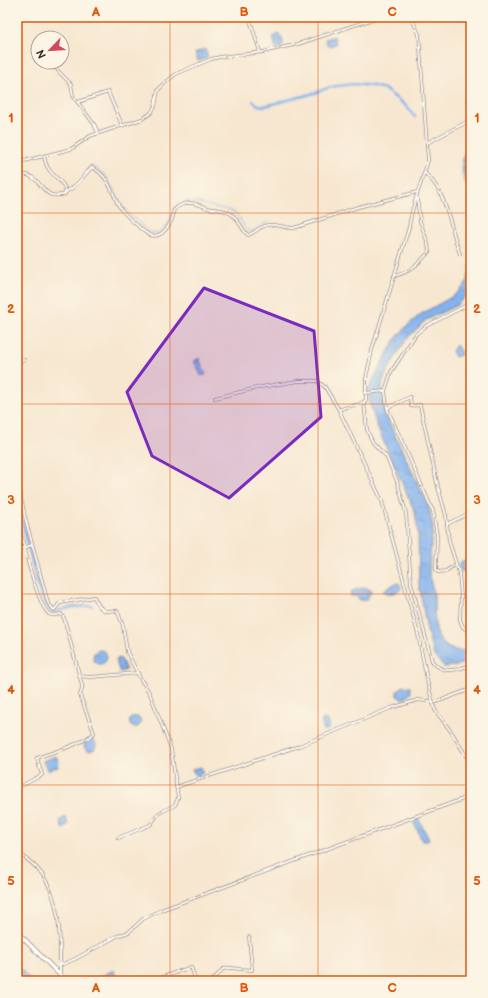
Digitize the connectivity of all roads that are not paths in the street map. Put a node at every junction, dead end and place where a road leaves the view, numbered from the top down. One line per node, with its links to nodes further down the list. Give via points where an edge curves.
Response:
1 (249, 17): 4 (street)
2 (379, 17): 4 (street, via 298,44)
3 (411, 17): 10 (street, via 419,34)
4 (260, 52): 8 (street, via 211,59 176,74 158,90 151,113 142,119)
5 (57, 70): 6 (street, via 71,84 73,96)
6 (78, 102): 8 (street, via 108,92); 9 (street)
7 (471, 122): 10 (street)
8 (122, 125): 9 (street)
9 (98, 133): 11 (street, via 71,150)
10 (427, 143): 13 (street, via 428,160)
11 (44, 156): 12 (street); 15 (street, via 47,167 64,186)
12 (24, 160)
13 (425, 172): 16 (street); 18 (street, via 432,179 443,200)
14 (17, 174): 15 (street, via 29,176 52,196)
15 (66, 192): 16 (street, via 81,181 92,167 104,177 124,212 145,233 155,236 169,225 173,211 185,204 195,203 230,213 248,235 265,225 294,228 358,207)
16 (417, 192): 17 (street)
17 (416, 196): 19 (street); 19 (street, via 429,252 407,272)
18 (460, 254)
19 (394, 276): 24 (street, via 372,350)
20 (471, 300): 23 (street, via 467,305 426,326 416,334 391,372)
21 (24, 360): 22 (street)
22 (17, 363)
23 (385, 391): 24 (street); 27 (street)
24 (365, 393): 26 (street)
25 (215, 398): 28 (street, via 261,387 298,381 317,381 325,387)
26 (364, 402): 28 (street); 38 (street, via 367,430 373,443 386,456 397,481 406,513 411,583 432,661 442,670)
27 (387, 408): 32 (street, via 410,397 411,406 420,405); 36 (street, via 433,511 437,536 436,568 438,572 442,572)
28 (339, 410): 42 (street, via 382,501 418,634)
29 (17, 477): 33 (street)
30 (468, 514): 32 (street)
31 (17, 516): 34 (street)
32 (447, 524): 36 (street)
33 (32, 545): 34 (street); 39 (street, via 48,603 52,608 56,609 60,603 94,597 102,610 117,611 123,626 127,652)
34 (25, 548): 35 (street); 40 (street, via 37,591 46,611 54,616 61,614 64,618)
35 (17, 550)
36 (456, 564): 37 (street, via 460,582 460,620 463,627)
37 (471, 633)
38 (471, 665)
39 (138, 673): 40 (street); 44 (street, via 150,694 171,749)
40 (79, 676): 45 (street, via 82,689 80,695 94,733 82,741 37,758 42,775)
41 (471, 689): 42 (street)
42 (433, 702): 43 (street, via 435,710); 44 (street, via 418,700 391,708 304,744)
43 (471, 764)
44 (176, 787): 47 (street, via 178,798 174,805 159,813 150,825)
45 (17, 788)
46 (471, 796): 53 (street, via 161,910 143,919 129,932 75,959)
47 (118, 838)
48 (17, 852): 53 (street, via 42,874 49,887 57,910)
49 (17, 932): 51 (main road)
50 (249, 937): 58 (street, via 252,970 223,969)
51 (24, 938): 52 (street); 54 (main road)
52 (17, 946)
53 (60, 963): 54 (street)
54 (60, 974): 55 (main road)
55 (66, 981)
56 (152, 981): 57 (street, via 191,967)
57 (196, 981)
58 (212, 981)

